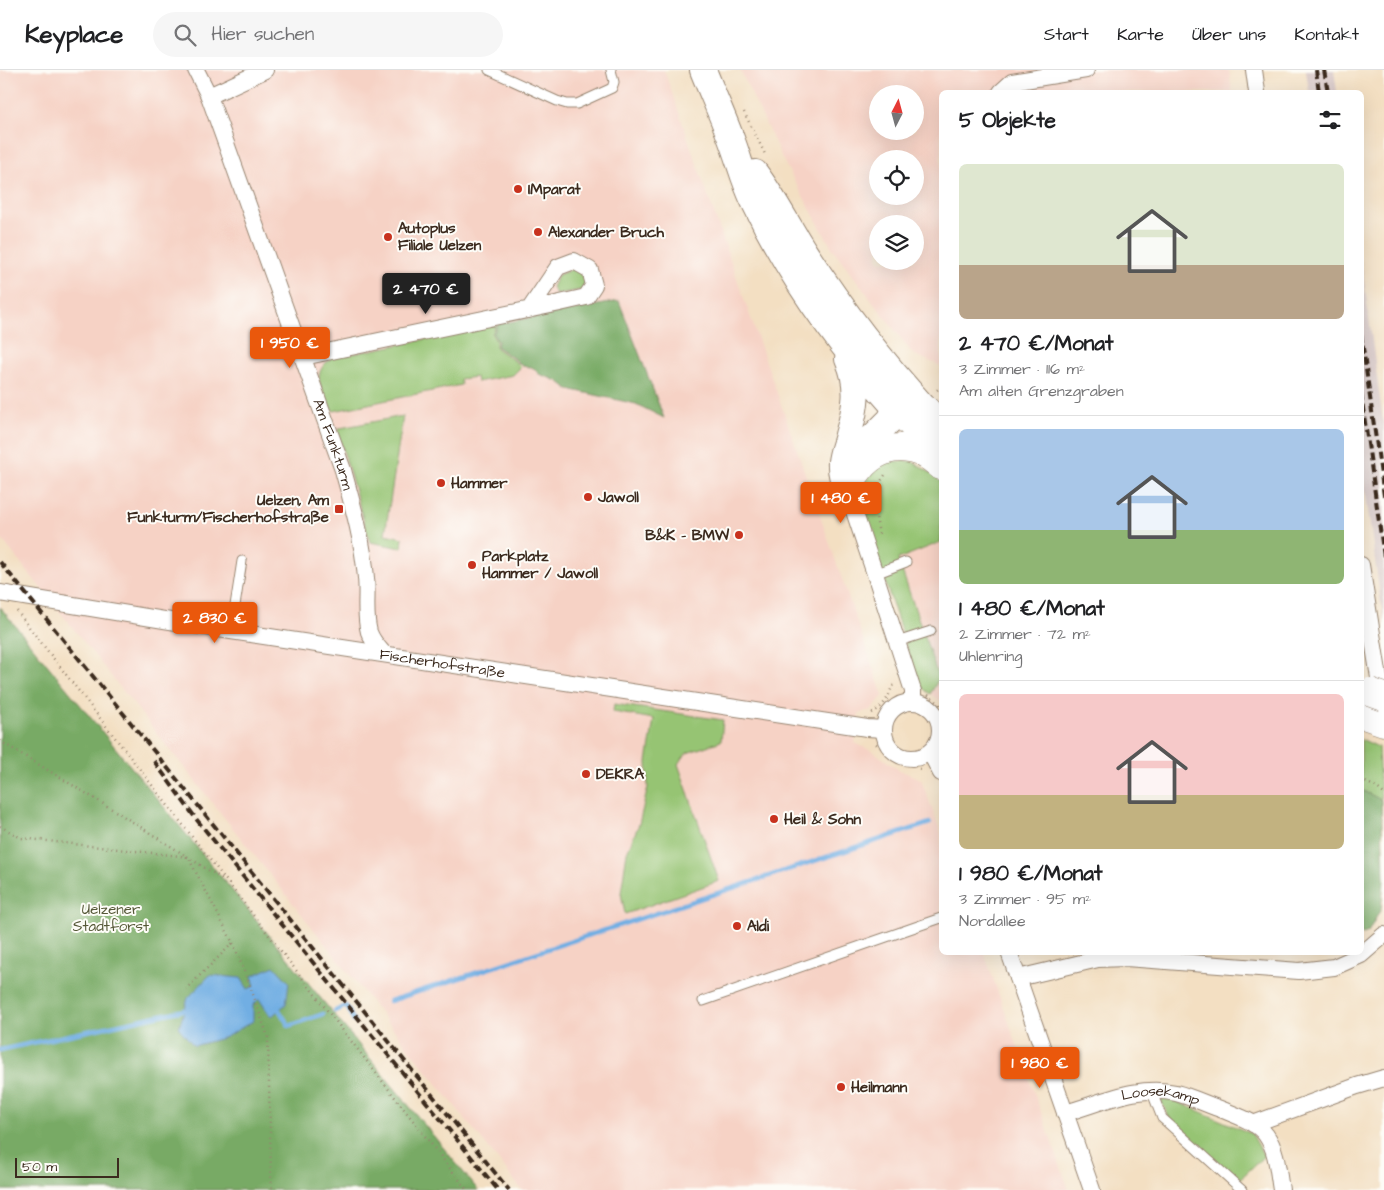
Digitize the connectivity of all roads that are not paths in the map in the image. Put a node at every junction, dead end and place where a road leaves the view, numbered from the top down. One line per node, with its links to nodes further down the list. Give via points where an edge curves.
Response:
1 (196, 70): 10 (street, Am Funkturm)
2 (265, 70): 10 (street)
3 (489, 70): 4 (lane, via 567,104 577,104 612,88 614,82)
4 (610, 70)
5 (703, 70): 11 (main road)
6 (1086, 70): 8 (street, via 1012,82)
7 (1254, 70): 9 (street)
8 (1003, 90)
9 (1257, 90)
10 (209, 96): 14 (street, Am Funkturm)
11 (733, 144): 13 (main road, via 752,199 772,238); 15 (main road, via 766,188 832,293)
12 (529, 310): 14 (street)
13 (842, 345): 16 (main road); 18 (main road, via 857,387)
14 (302, 357): 30 (street, Am Funkturm, via 357,518 363,549 367,621 370,635)
15 (894, 373): 16 (main road); 17 (main road)
16 (895, 407): 17 (main road); 18 (main road, via 868,418); 19 (highway); 21 (main road, via 891,419 865,445)
17 (935, 409)
18 (848, 437): 21 (main road, via 841,463 842,476)
19 (939, 452)
20 (939, 464): 21 (highway, via 919,452 891,448 880,451 861,467)
21 (850, 488): 24 (street)
22 (242, 560): 27 (lane)
23 (906, 562): 24 (lane)
24 (875, 574): 29 (street)
25 (4, 594): 27 (street, Fischerhofstraße)
26 (1364, 597): 32 (street)
27 (231, 631): 30 (street, Fischerhofstraße)
28 (931, 631): 29 (lane)
29 (897, 642): 31 (street, via 913,691)
30 (384, 654): 34 (street, Fischerhofstraße)
31 (913, 702): 33 (street, via 932,710); 34 (street, via 894,708)
32 (1374, 706)
33 (939, 727)
34 (884, 729): 36 (street, via 889,746 900,756 916,758)
35 (939, 737): 36 (street)
36 (930, 752): 37 (street)
37 (939, 768)
38 (939, 919): 44 (lane)
39 (1384, 935): 40 (street)
40 (1364, 952)
41 (1010, 955): 43 (street)
42 (1361, 955): 43 (street, via 1334,967 1299,971 1126,958 1098,959)
43 (1018, 978): 47 (street)
44 (703, 1001)
45 (1384, 1078): 48 (street)
46 (1151, 1090): 47 (street, Loosekamp, via 1127,1093); 48 (street, Loosekamp, via 1176,1093); 50 (lane, via 1162,1118)
47 (1065, 1113): 49 (street)
48 (1252, 1124): 51 (street, Loosekamp, via 1265,1133 1272,1146)
49 (1092, 1190)
50 (1242, 1190)
51 (1281, 1190)

